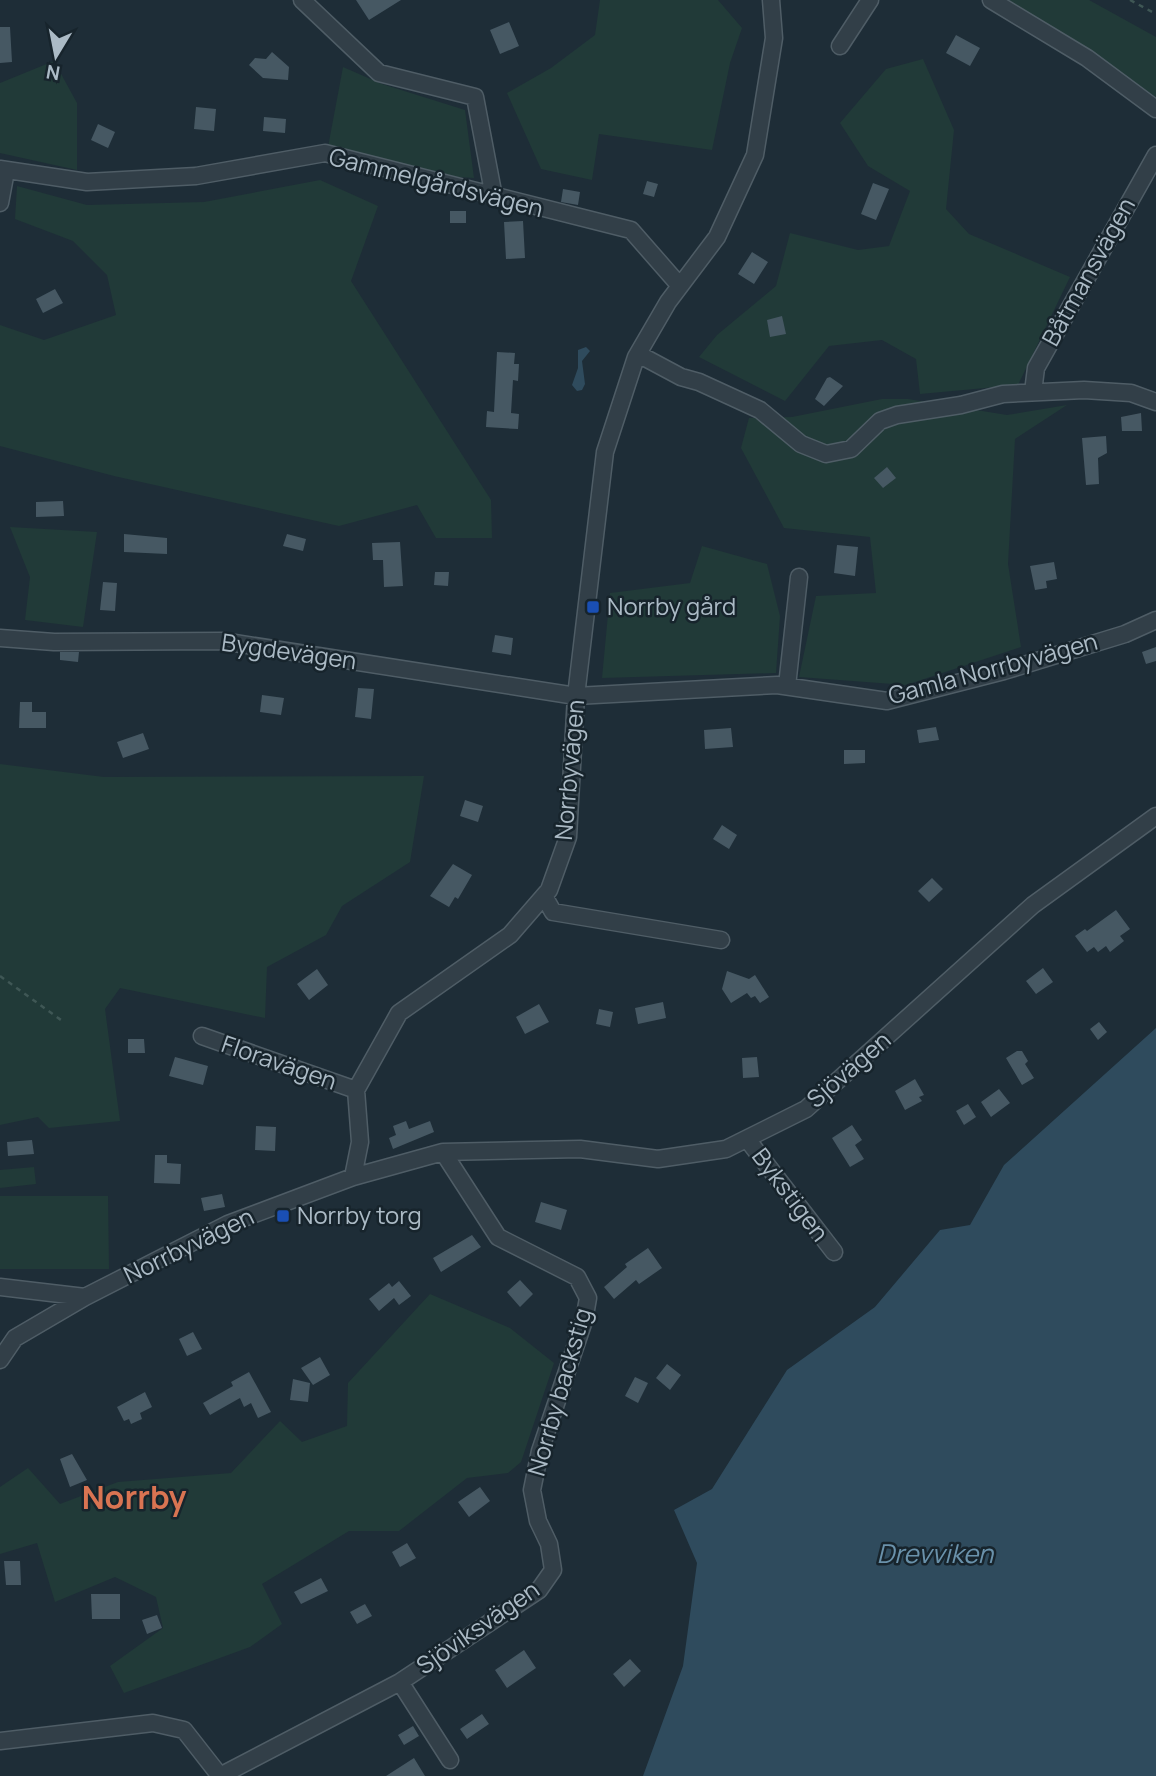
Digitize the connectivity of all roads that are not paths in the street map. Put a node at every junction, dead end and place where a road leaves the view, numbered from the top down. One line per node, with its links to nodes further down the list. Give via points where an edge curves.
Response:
1 (302, 0): 9 (street, via 379,73 475,97)
2 (771, 0): 11 (street, Norrbyvägen, via 774,38 755,155 717,237)
3 (870, 0): 5 (street)
4 (991, 0): 6 (street, via 1087,58)
5 (840, 46)
6 (1156, 109)
7 (1156, 155): 13 (street, Båtmansvägen, via 1036,368)
8 (3, 170): 9 (street, Gammelgårdsvägen, via 87,182 196,176 326,153); 10 (street)
9 (494, 197): 11 (street, Gammelgårdsvägen, via 631,230)
10 (0, 203)
11 (680, 286): 12 (street, Norrbyvägen)
12 (638, 354): 13 (street, via 760,410 801,444 826,454 851,449 880,421 897,415); 19 (street, Norrbyvägen, via 605,452)
13 (1033, 392): 14 (street, via 1130,393)
14 (1156, 402)
15 (799, 578): 18 (street)
16 (1156, 620): 18 (street, Gamla Norrbyvägen, via 1016,668 887,701)
17 (0, 638): 19 (street, Bygdevägen, via 222,641)
18 (787, 686): 19 (street, Gamla Norrbyvägen)
19 (576, 696): 21 (street, Norrbyvägen, via 568,837)
20 (1156, 816): 25 (street, Sjövägen, via 1033,905 806,1109)
21 (544, 896): 22 (street, via 553,912); 24 (street, Norrbyvägen, via 510,935 399,1013)
22 (721, 940)
23 (202, 1036): 24 (street, Floravägen)
24 (356, 1090): 27 (street, via 360,1142)
25 (747, 1139): 26 (street, Sjövägen, via 726,1149 658,1159 580,1149); 28 (street, Bykstigen)
26 (443, 1152): 27 (street, Sjövägen); 32 (street, Norrby backstig, via 498,1237 577,1278 588,1298 532,1490)
27 (353, 1177): 30 (street, Norrbyvägen, via 228,1224)
28 (834, 1252)
29 (0, 1287): 30 (street)
30 (85, 1297): 31 (street, Norrbyvägen, via 15,1338)
31 (0, 1360)
32 (552, 1570): 33 (street, Sjöviksvägen, via 540,1590)
33 (400, 1682): 35 (street, Sjöviksvägen); 36 (street, Sjöviksvägen)
34 (0, 1741): 36 (street, via 153,1723 184,1730)
35 (450, 1760)
36 (220, 1776)

